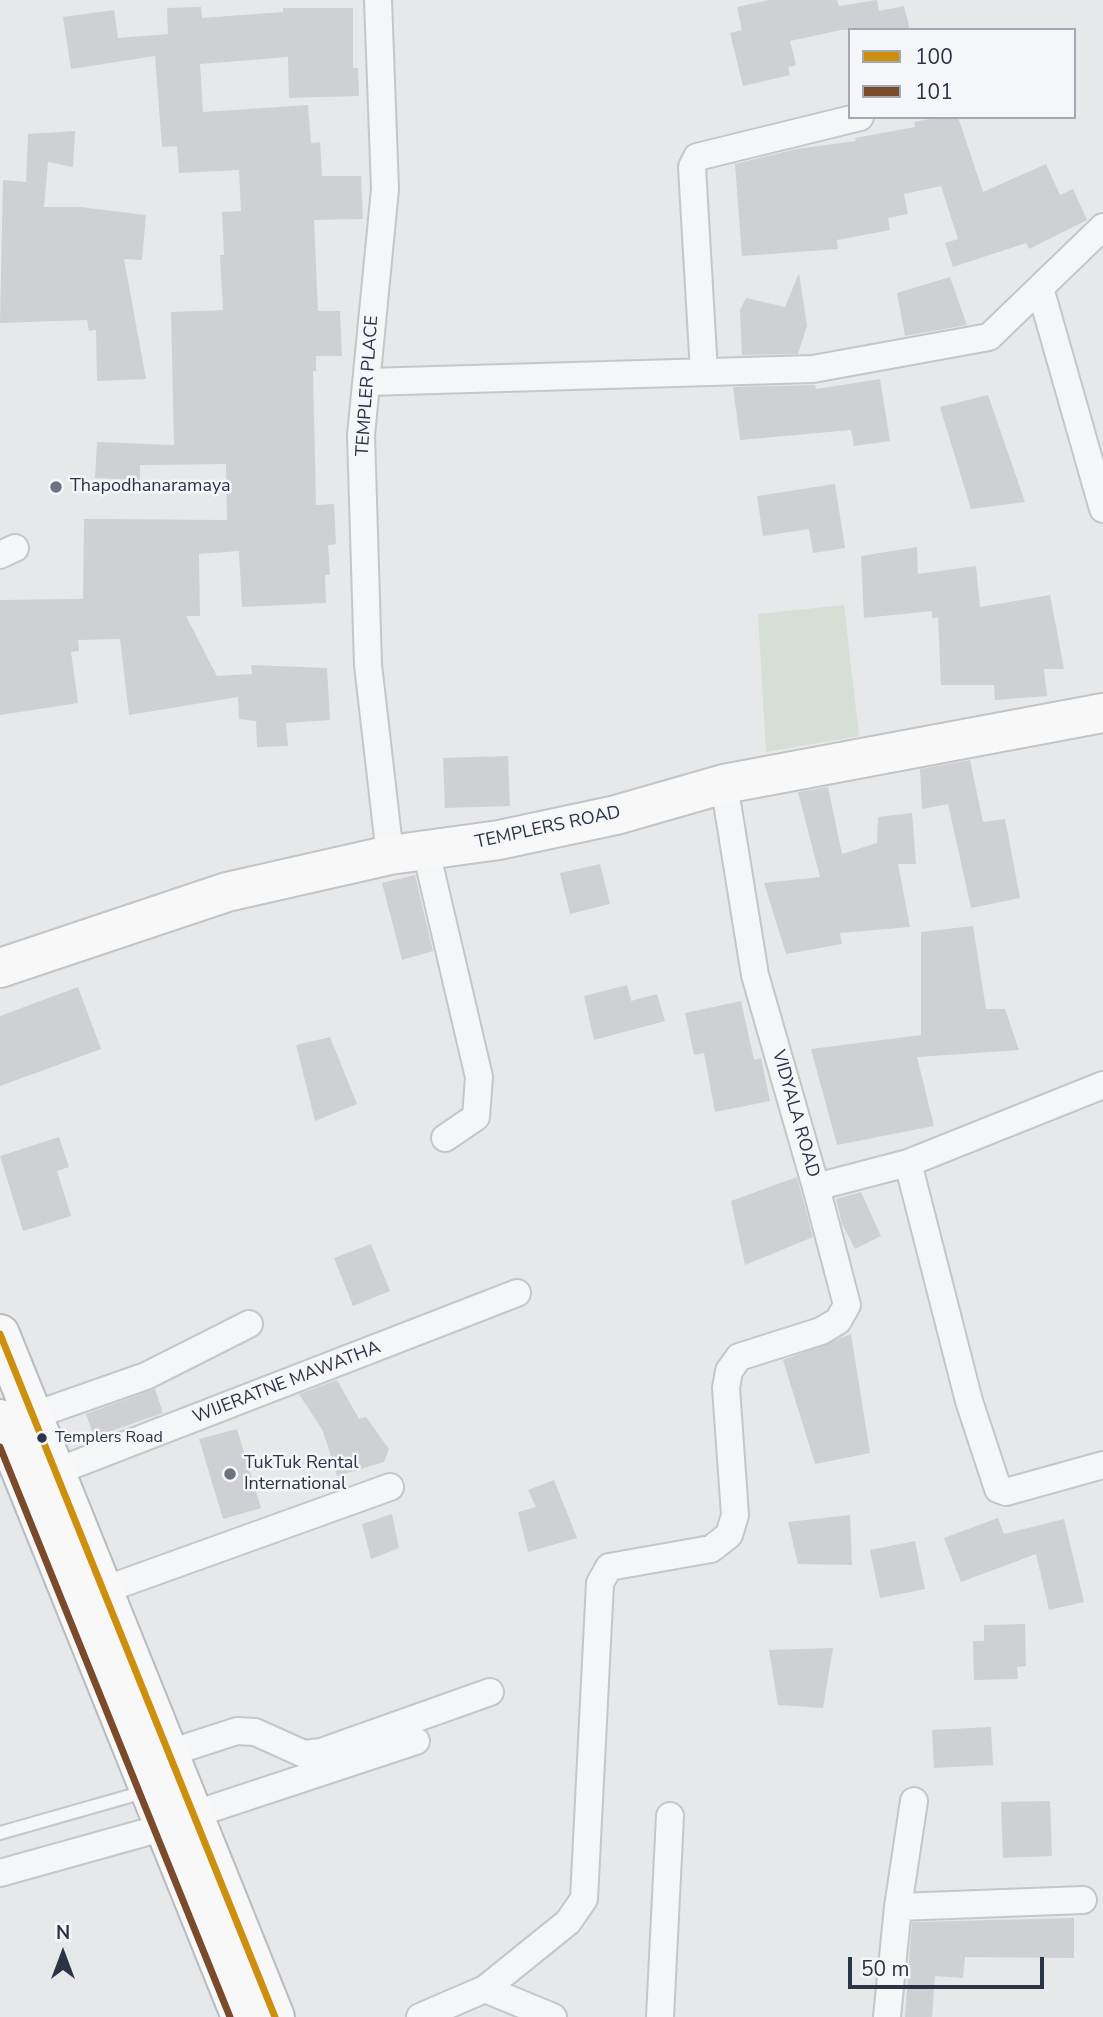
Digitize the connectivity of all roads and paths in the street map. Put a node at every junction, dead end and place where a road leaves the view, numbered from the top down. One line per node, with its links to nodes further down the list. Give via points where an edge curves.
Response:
1 (378, 0): 6 (street, TEMPLER PLACE, via 385,189)
2 (852, 119): 5 (street, via 697,158 692,167)
3 (1103, 227): 4 (street)
4 (1040, 288): 5 (street, via 989,337 813,369); 7 (street)
5 (704, 372): 6 (street)
6 (368, 382): 10 (street, TEMPLER PLACE, via 361,435 368,665)
7 (1103, 509)
8 (1103, 713): 9 (main road, TEMPLERS ROAD)
9 (724, 784): 10 (main road, TEMPLERS ROAD, via 615,815 499,840); 15 (street, VIDYALA ROAD, via 755,975)
10 (408, 853): 11 (main road, TEMPLERS ROAD, via 227,892); 13 (street, TEMPLER PLACE, via 479,1077 476,1117)
11 (0, 968)
12 (1103, 1085): 14 (street, VIDYALA ROAD)
13 (445, 1138)
14 (908, 1163): 15 (street, VIDYALA ROAD); 20 (street, via 969,1401 998,1489 1006,1492)
15 (816, 1187): 35 (street, via 847,1305 838,1321 821,1331 739,1357 729,1371 726,1388 735,1515 729,1535 712,1549 609,1567 600,1583 584,1899 568,1922)
16 (517, 1293): 21 (street, WIJERATNE MAWATHA)
17 (249, 1324): 19 (street, via 146,1376)
18 (0, 1334): 19 (main road)
19 (9, 1425): 21 (main road); 27 (main road)
20 (1103, 1465)
21 (55, 1472): 23 (main road)
22 (390, 1488): 23 (street)
23 (104, 1590): 26 (main road)
24 (490, 1692): 26 (street, via 321,1752 303,1754 255,1732 237,1731)
25 (416, 1741): 30 (street)
26 (169, 1753): 30 (main road)
27 (150, 1790): 30 (main road); 31 (lane)
28 (914, 1801): 34 (street)
29 (670, 1816): 40 (street)
30 (180, 1821): 32 (street); 36 (main road); 37 (main road)
31 (0, 1833)
32 (0, 1873)
33 (1083, 1900): 34 (street)
34 (898, 1907): 41 (street)
35 (485, 1989): 38 (street); 39 (street)
36 (240, 2017)
37 (275, 2017)
38 (420, 2017)
39 (553, 2017)
40 (660, 2017)
41 (887, 2017)

